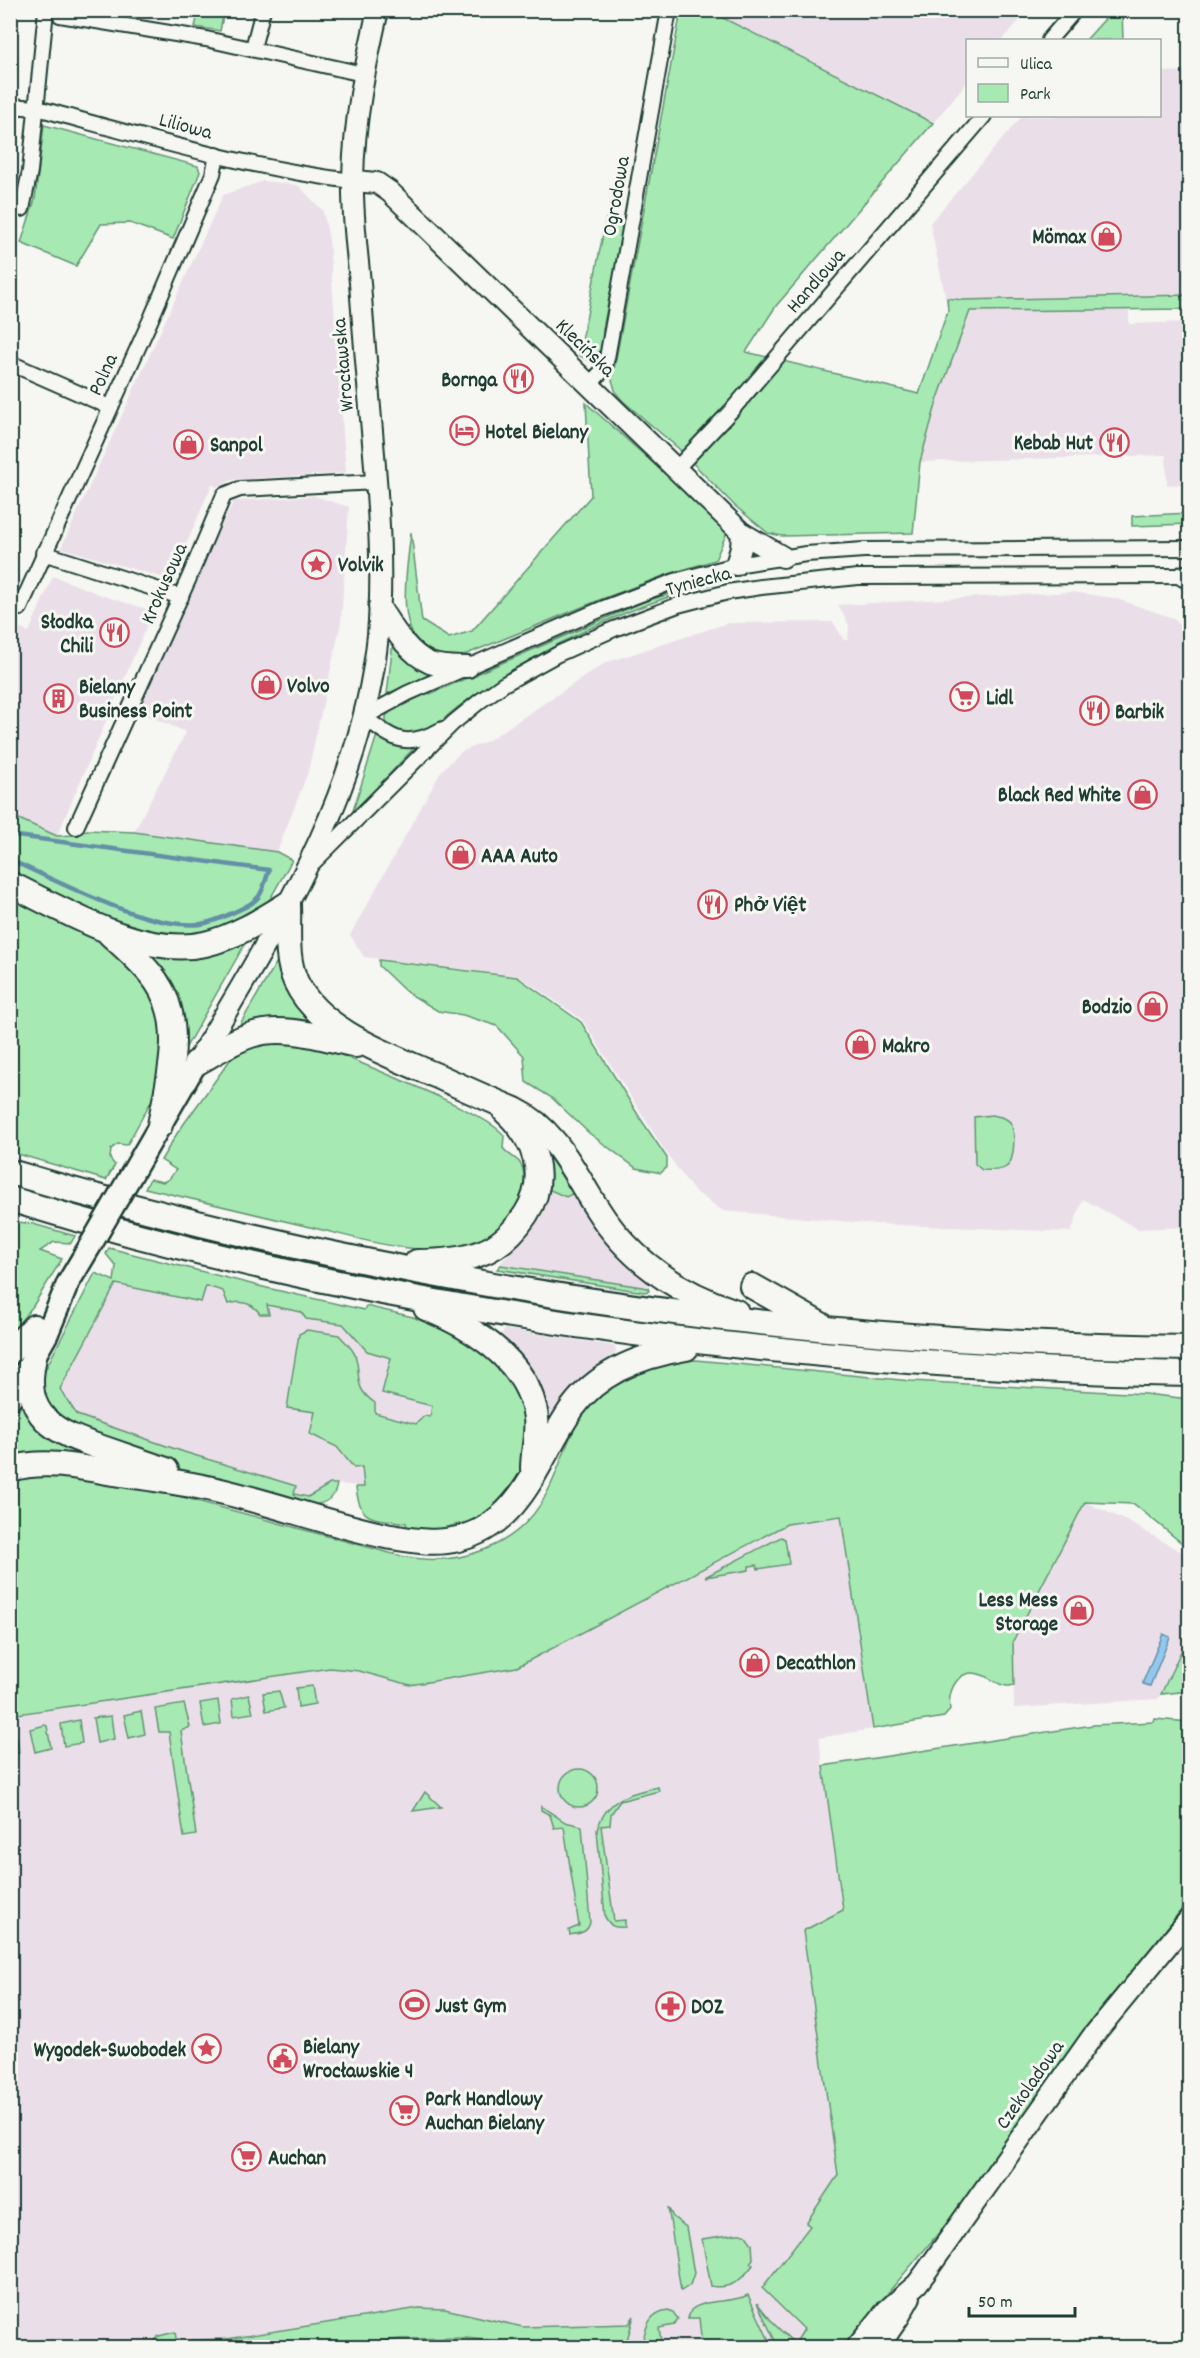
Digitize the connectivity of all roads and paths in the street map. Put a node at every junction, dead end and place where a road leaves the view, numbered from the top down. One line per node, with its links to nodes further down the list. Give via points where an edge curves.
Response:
1 (46, 10): 11 (street)
2 (263, 10): 8 (street)
3 (378, 10): 9 (main road, Wrocławska)
4 (669, 10): 17 (street, Ogrodowa, via 607,358 604,369)
5 (1075, 10): 7 (street)
6 (60, 15): 8 (street)
7 (1050, 39)
8 (253, 48): 9 (street)
9 (363, 74): 14 (main road, Wrocławska)
10 (10, 106): 11 (street, Liliowa)
11 (37, 108): 13 (street, Liliowa); 15 (street)
12 (983, 117): 19 (street, Handlowa, via 731,411)
13 (217, 155): 14 (street, Liliowa); 18 (street, Polna, via 200,206)
14 (353, 181): 17 (main road, Klecińska, via 377,183 390,192); 20 (main road, Wrocławska)
15 (22, 209)
16 (10, 363): 18 (street)
17 (590, 384): 19 (main road, Klecińska)
18 (110, 407): 23 (street, Polna)
19 (676, 469): 21 (main road, Klecińska)
20 (376, 482): 27 (street, Krokusowa, via 240,489 224,495); 29 (main road, Wrocławska)
21 (742, 533): 24 (main road, Klecińska); 25 (main road)
22 (1190, 548): 24 (street, Tyniecka, via 912,549)
23 (43, 554): 27 (street); 28 (street, Polna)
24 (783, 557): 25 (street, Tyniecka)
25 (736, 565): 30 (street, Tyniecka, via 639,594)
26 (1188, 577): 32 (street, Tyniecka, via 858,577 728,592 678,605 558,654 504,684)
27 (181, 597): 33 (street, Krokusowa)
28 (15, 606)
29 (379, 606): 30 (main road, via 419,656 431,663); 31 (main road, Wrocławska, via 374,665)
30 (468, 667): 31 (street, Tyniecka)
31 (363, 717): 32 (street, via 403,740 424,739); 34 (main road, Wrocławska, via 345,782)
32 (453, 723): 34 (street, Tyniecka)
33 (76, 827)
34 (307, 869): 36 (main road, Wrocławska)
35 (10, 884): 37 (highway)
36 (288, 904): 37 (highway, via 233,934 191,946 149,943); 38 (highway, via 289,960 301,992 333,1024); 39 (main road, Wrocławska)
37 (104, 929): 41 (highway, via 152,976 169,1011 173,1053)
38 (377, 1050): 39 (highway, via 269,1031 249,1036); 40 (highway)
39 (196, 1063): 41 (main road)
40 (489, 1099): 44 (highway, via 519,1126 533,1147 537,1162 535,1198 520,1223 498,1244 471,1256 419,1262); 48 (highway, via 520,1112 546,1133 569,1161 614,1233 657,1274 723,1308)
41 (160, 1125): 45 (main road, bridge)
42 (10, 1172): 44 (highway, via 184,1219)
43 (10, 1199): 47 (highway, via 169,1243)
44 (358, 1259): 48 (highway, via 558,1296)
45 (69, 1283): 49 (main road); 54 (main road)
46 (752, 1286): 50 (highway)
47 (376, 1290): 51 (highway); 59 (highway, via 473,1330 516,1370 536,1419)
48 (793, 1326): 50 (highway)
49 (34, 1327): 53 (highway); 55 (main road)
50 (832, 1330): 52 (highway, via 1010,1343)
51 (709, 1343): 56 (highway, via 912,1363); 59 (highway, via 656,1353 614,1370 574,1406)
52 (1190, 1348)
53 (10, 1352)
54 (34, 1357): 57 (main road); 60 (highway, via 33,1395 52,1427 73,1439)
55 (10, 1365)
56 (1190, 1374)
57 (10, 1399)
58 (10, 1469): 60 (highway, via 62,1464)
59 (532, 1475): 60 (highway, via 518,1501 500,1518 477,1533 442,1542 368,1532)
60 (216, 1490)
61 (1190, 1918): 62 (main road, Czekoladowa, via 1092,2037)
62 (916, 2284): 63 (main road, Czekoladowa, via 887,2310); 64 (main road, Czekoladowa)
63 (856, 2348)
64 (878, 2348)

